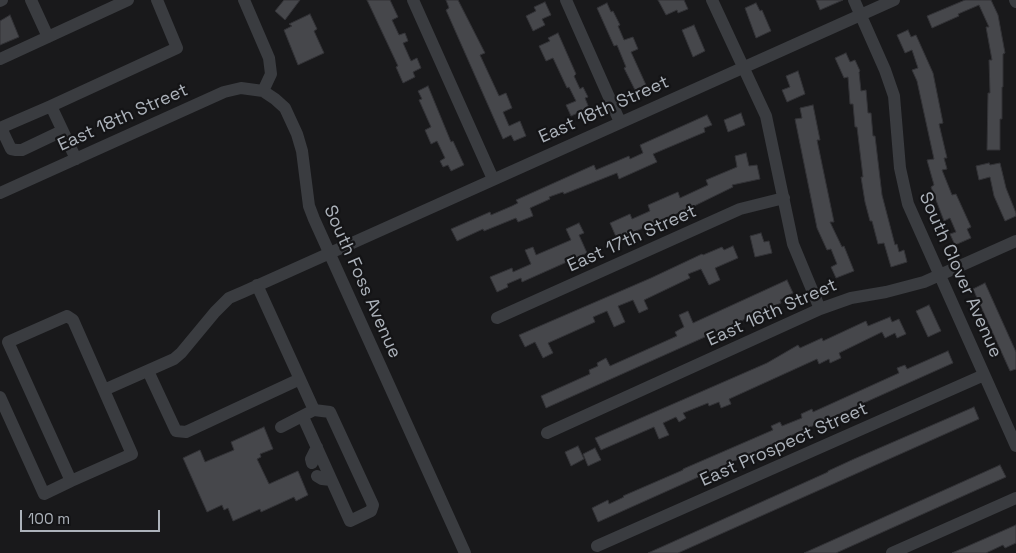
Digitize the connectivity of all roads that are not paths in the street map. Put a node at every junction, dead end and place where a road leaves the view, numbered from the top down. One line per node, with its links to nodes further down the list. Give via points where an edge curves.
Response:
1 (32, 0): 11 (street)
2 (128, 0): 11 (street)
3 (157, 0): 15 (street, via 177,48)
4 (244, 0): 14 (street, via 269,58 271,74)
5 (413, 0): 20 (street)
6 (566, 0): 16 (street)
7 (712, 0): 13 (street)
8 (854, 0): 10 (street, South Clover Avenue)
9 (894, 0): 10 (street, East 18th Street)
10 (861, 15): 13 (street, East 18th Street); 25 (street, South Clover Avenue, via 894,96 905,194)
11 (48, 37): 12 (street)
12 (0, 58)
13 (742, 67): 16 (street, East 18th Street); 22 (street, via 766,116)
14 (263, 91): 19 (street, East 18th Street, via 241,88 224,92); 24 (street, South Foss Avenue, via 285,108 297,134 309,206)
15 (51, 106): 17 (street); 18 (street)
16 (620, 122): 20 (street, East 18th Street)
17 (1, 128): 18 (street, via 11,149 16,150)
18 (62, 131): 19 (street)
19 (76, 159): 21 (street, East 18th Street)
20 (493, 179): 24 (street, East 18th Street)
21 (0, 193)
22 (784, 198): 27 (street, via 793,244); 28 (street, East 17th Street, via 740,209)
23 (1016, 242): 25 (street, East 16th Street)
24 (328, 253): 26 (street, East 18th Street); 46 (street, South Foss Avenue)
25 (940, 276): 27 (street, East 16th Street, via 912,286 851,298); 31 (street, South Clover Avenue)
26 (257, 285): 30 (street, East 18th Street, via 230,298 174,359); 32 (street)
27 (820, 310): 37 (street, East 16th Street)
28 (497, 318)
29 (4, 344): 33 (street, via 67,316 73,320); 43 (street)
30 (148, 371): 32 (street, via 176,431 186,432); 33 (street, East 18th Street)
31 (984, 375): 38 (street, South Clover Avenue); 45 (street, East Prospect Street)
32 (300, 379): 35 (street)
33 (104, 390): 43 (street, via 132,454)
34 (0, 397): 43 (street, via 44,494)
35 (309, 414): 36 (street); 39 (street); 42 (street, via 330,412 373,505 371,511 350,521)
36 (281, 427)
37 (547, 434)
38 (1016, 446)
39 (317, 447): 40 (street); 42 (street)
40 (312, 463)
41 (317, 476): 42 (street)
42 (331, 480)
43 (71, 481)
44 (1016, 498): 47 (street)
45 (597, 546)
46 (465, 553)
47 (892, 553)

